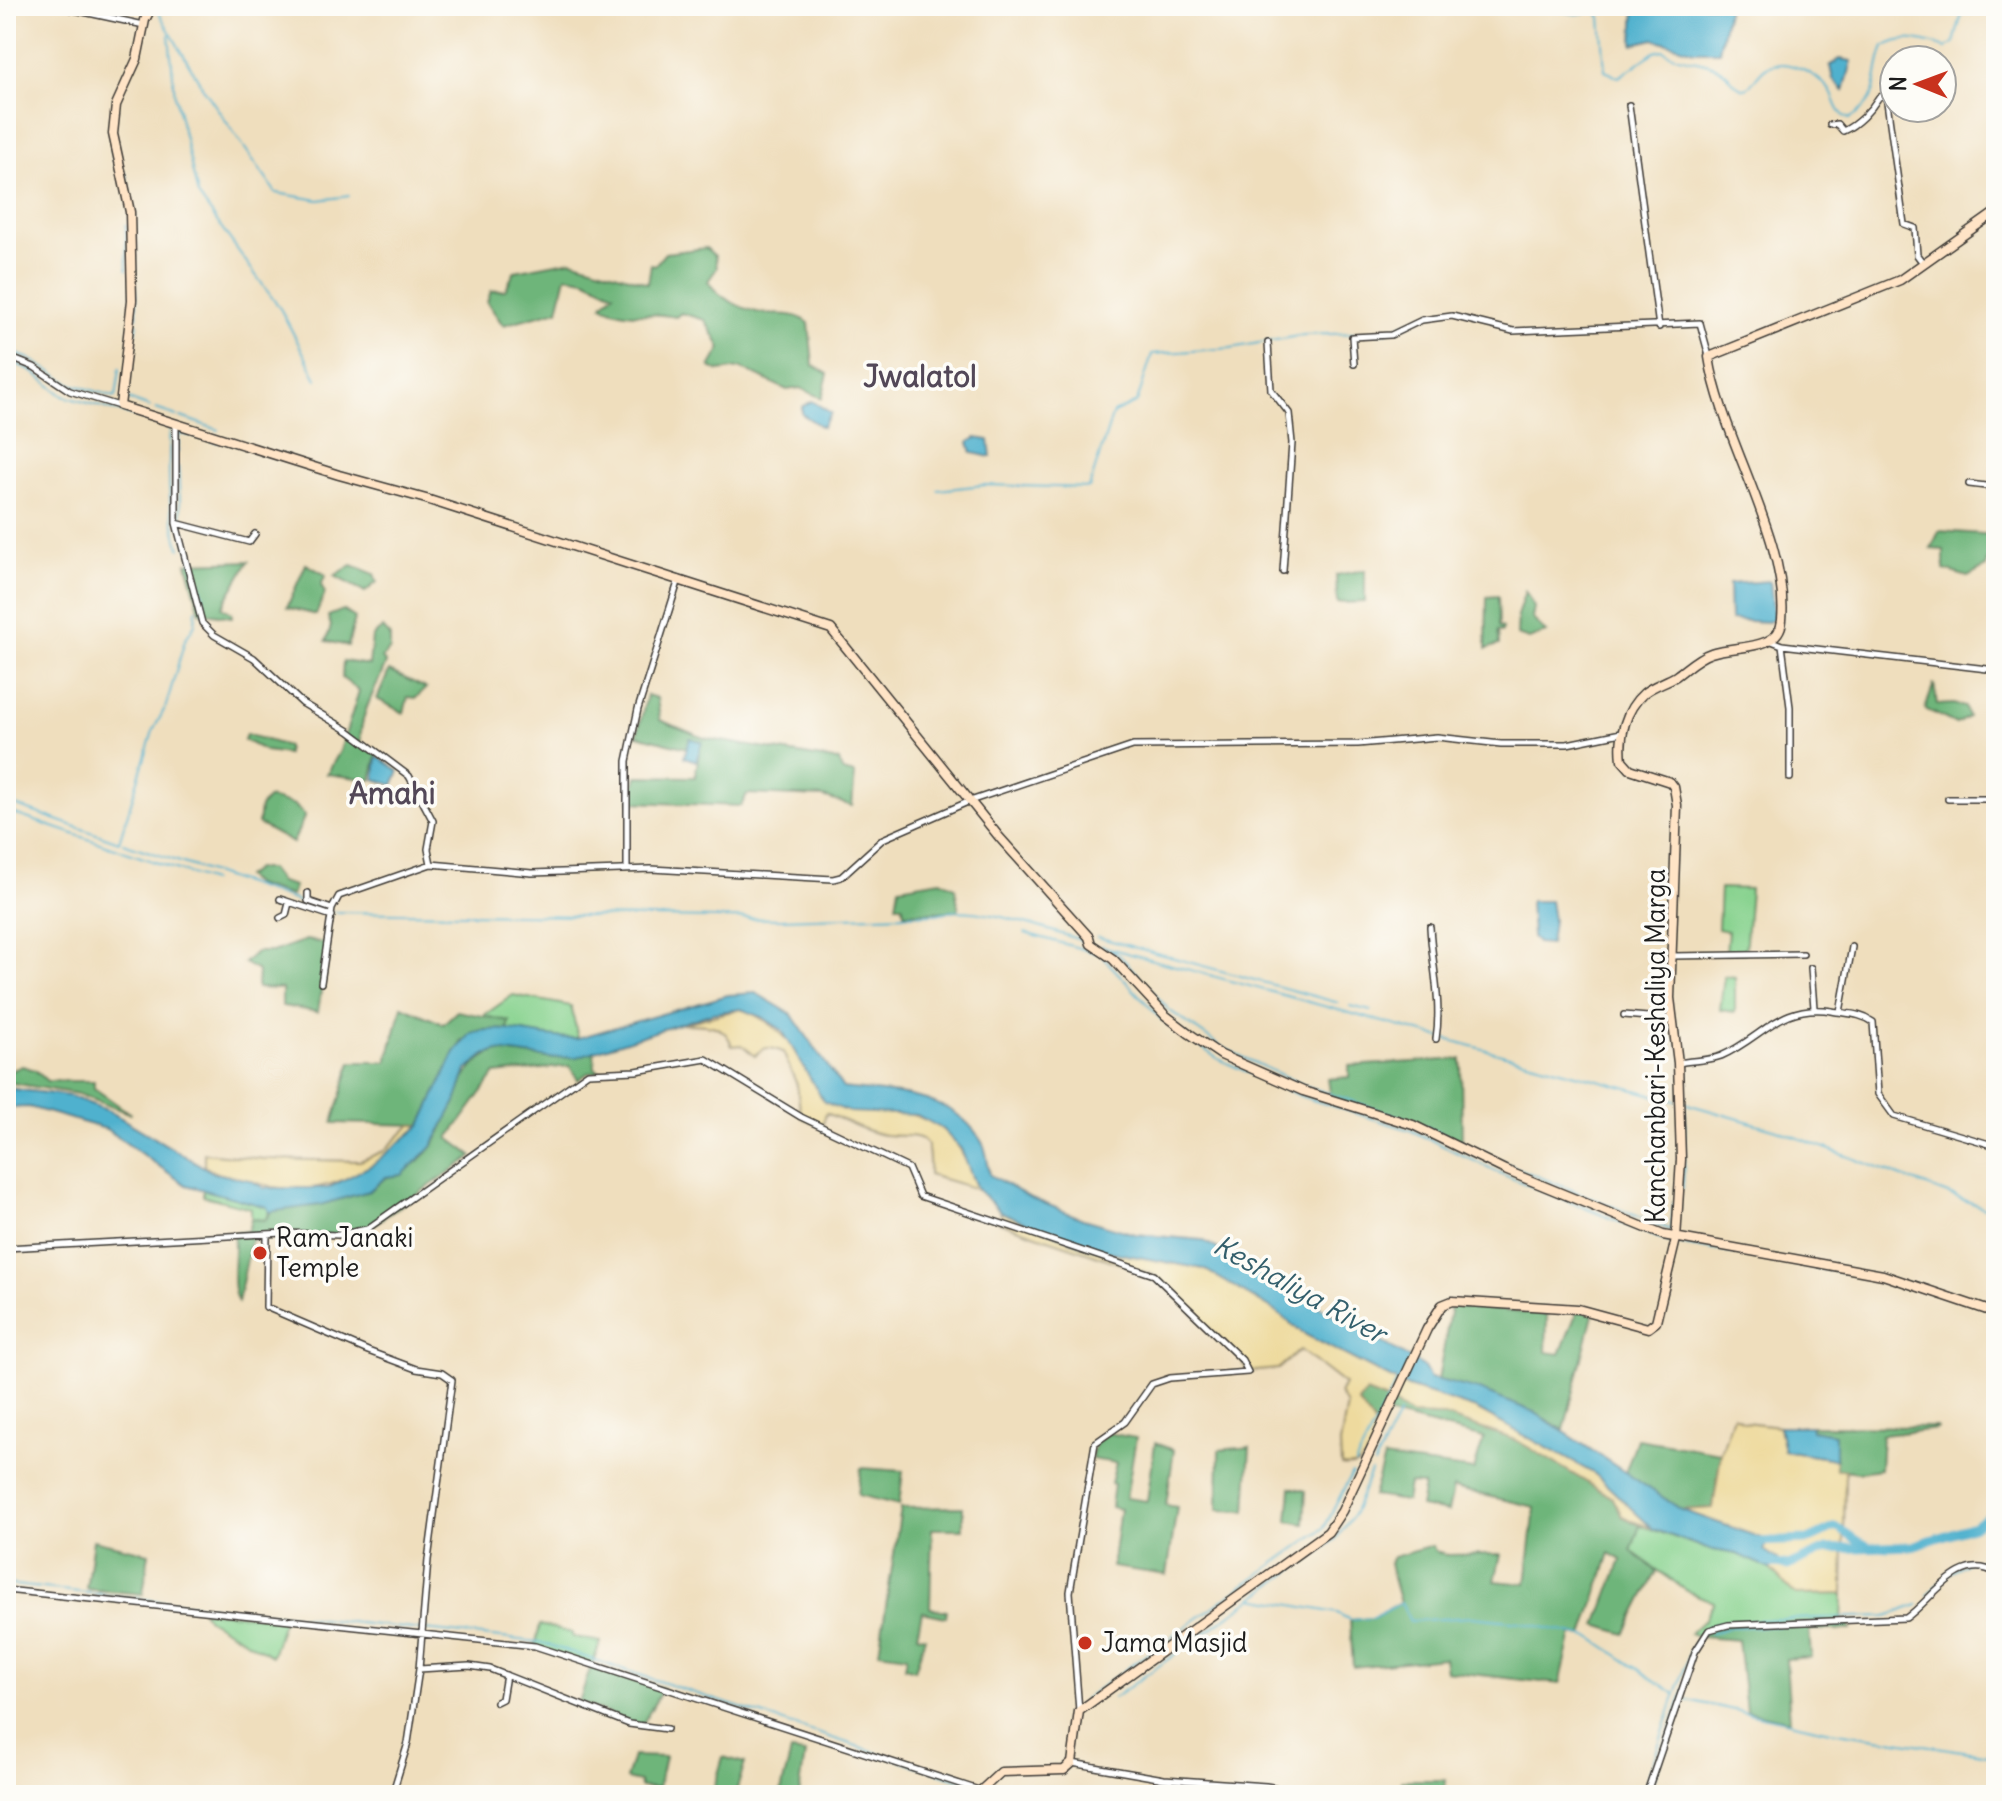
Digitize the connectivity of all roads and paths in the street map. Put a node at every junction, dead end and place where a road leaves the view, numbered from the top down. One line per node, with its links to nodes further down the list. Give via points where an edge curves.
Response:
1 (56, 6): 3 (street)
2 (152, 6): 3 (street)
3 (144, 25): 13 (street, via 137,59 116,105 113,134 130,212 132,300)
4 (1629, 105): 8 (street)
5 (1830, 125): 7 (street, via 1849,129 1886,95 1904,224 1915,228 1917,255)
6 (1996, 212): 7 (street)
7 (1923, 263): 11 (street, via 1862,297)
8 (1659, 327): 11 (street, via 1700,323); 12 (street, via 1513,331 1452,316 1433,318 1391,335 1352,337)
9 (1268, 343): 19 (street, via 1271,390 1289,413 1292,443)
10 (6, 356): 13 (street, via 70,391)
11 (1709, 357): 21 (street, via 1764,523 1781,588)
12 (1354, 364)
13 (120, 406): 14 (street)
14 (176, 423): 17 (street); 20 (street)
15 (1969, 484): 16 (street)
16 (1986, 486)
17 (176, 523): 18 (street, via 249,542); 31 (street, via 205,628 254,658 302,703 409,776 433,821)
18 (255, 534)
19 (1283, 571)
20 (679, 579): 30 (street, via 831,629); 32 (street, via 627,761)
21 (1781, 627): 22 (street); 24 (street)
22 (1769, 640): 23 (street); 26 (street, via 1707,654 1644,692)
23 (1782, 645): 24 (street); 27 (street, via 1790,707)
24 (1789, 646): 25 (street)
25 (1996, 670)
26 (1621, 733): 30 (street, via 1567,744 1437,737 1358,744 1133,746); 41 (street, Kanchanbari-Keshaliya Marga, via 1622,760 1630,769 1674,787)
27 (1790, 778)
28 (1948, 799): 29 (street)
29 (1996, 799)
30 (970, 801): 32 (street, via 883,839 833,879); 52 (street, via 1096,949 1113,959 1165,1015 1221,1055 1303,1091 1413,1125 1505,1170)
31 (431, 864): 32 (street, via 532,873); 36 (street, via 357,887 339,896)
32 (627, 870)
33 (308, 893): 36 (street, via 308,901)
34 (280, 899): 35 (street)
35 (289, 903): 36 (street); 37 (street)
36 (332, 912): 43 (street)
37 (280, 918)
38 (1430, 927): 48 (street, via 1432,976 1438,984)
39 (1852, 947): 45 (street)
40 (1803, 954): 41 (street)
41 (1671, 956): 47 (street, Kanchanbari-Keshaliya Marga)
42 (1811, 968): 44 (street)
43 (321, 983)
44 (1814, 1008): 45 (street); 49 (street, via 1783,1017 1725,1054)
45 (1840, 1012): 50 (street, via 1873,1022 1878,1094 1894,1116)
46 (1624, 1015): 47 (street)
47 (1672, 1019): 49 (street, Kanchanbari-Keshaliya Marga)
48 (1437, 1035)
49 (1678, 1063): 52 (street, Kanchanbari-Keshaliya Marga, via 1681,1159)
50 (1996, 1146)
51 (267, 1236): 53 (street); 57 (street, via 266,1307 452,1380); 61 (street, via 367,1229 588,1073 706,1059 801,1117 908,1168 920,1196 1154,1275 1234,1351 1248,1372 1152,1384 1125,1422 1095,1443 1070,1592)
52 (1676, 1239): 54 (street, via 1883,1275); 61 (street, Kanchanbari-Keshaliya Marga, via 1656,1322 1648,1328 1578,1309 1452,1301 1442,1305 1328,1532)
53 (6, 1248)
54 (1996, 1313)
55 (1996, 1573): 68 (street, via 1968,1567 1906,1618 1709,1630 1695,1652)
56 (6, 1590): 57 (street)
57 (422, 1633): 58 (street); 64 (street, via 535,1646)
58 (419, 1669): 59 (street, via 469,1666); 65 (street, via 408,1743)
59 (506, 1675): 60 (street, via 502,1699); 62 (street, via 629,1724)
60 (496, 1702)
61 (1079, 1711): 63 (street)
62 (667, 1729)
63 (1072, 1763): 64 (street, via 1064,1770 1001,1772); 67 (street)
64 (978, 1793): 66 (street)
65 (392, 1795)
66 (994, 1795)
67 (1316, 1795)
68 (1646, 1795)

